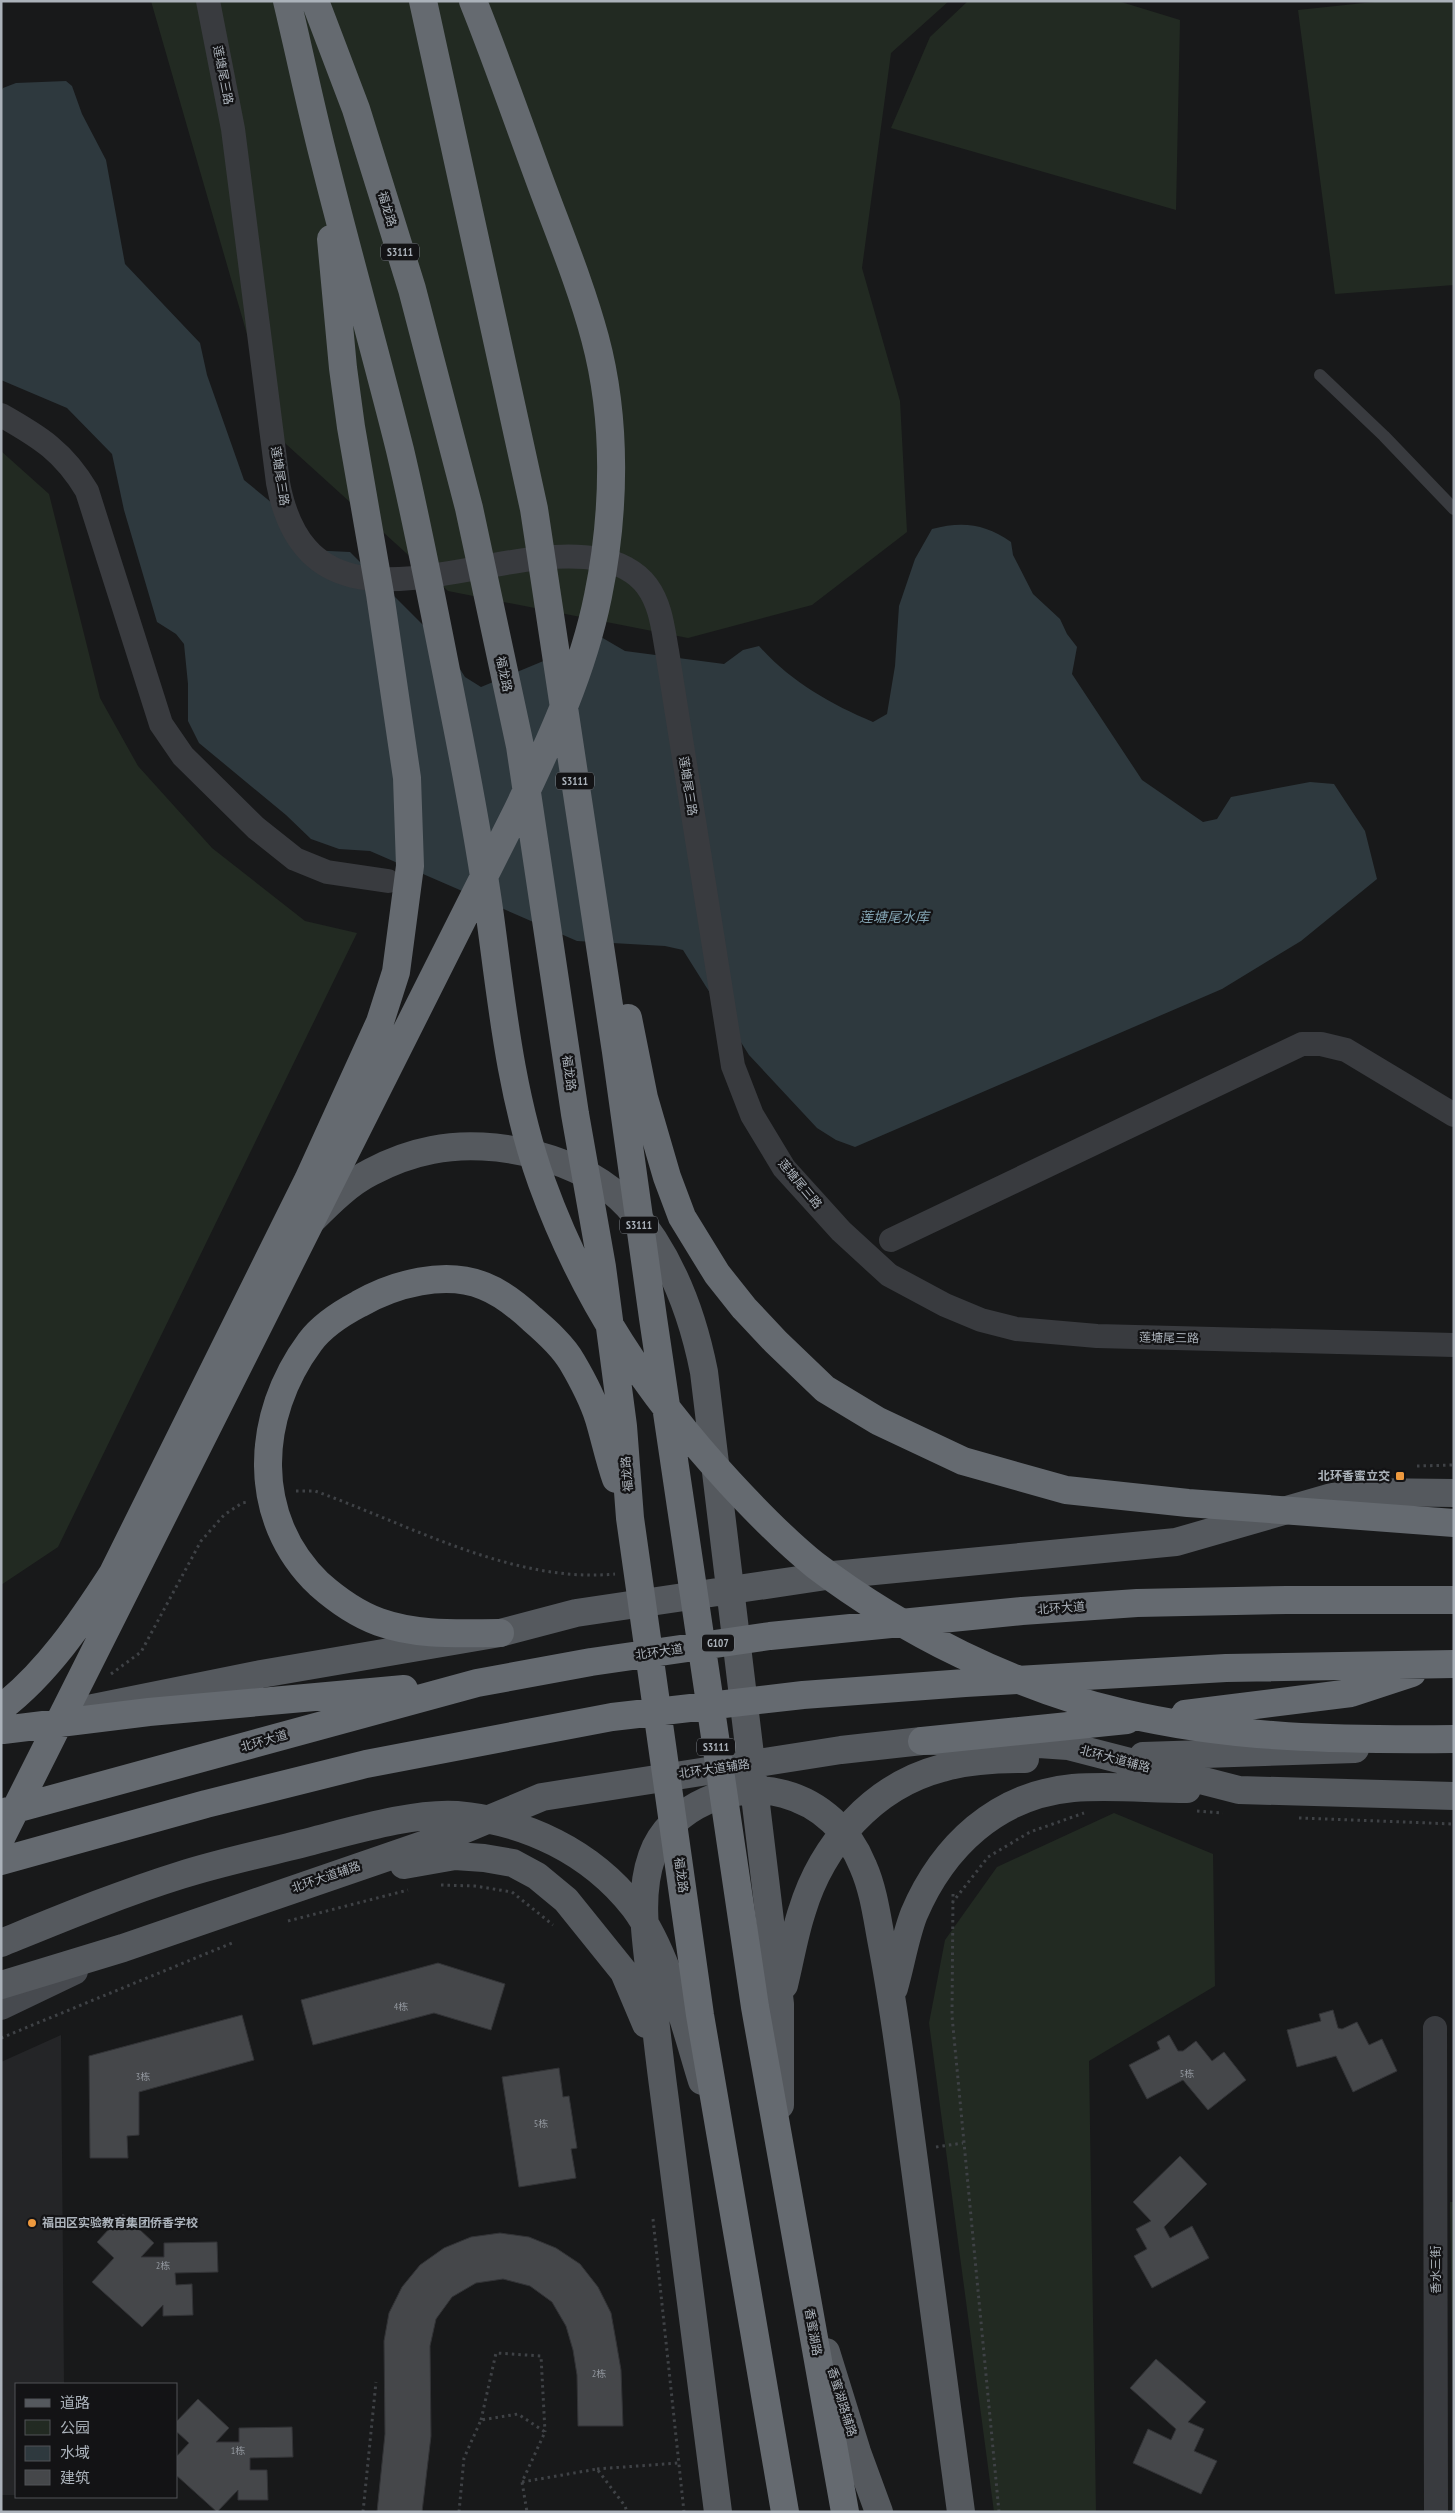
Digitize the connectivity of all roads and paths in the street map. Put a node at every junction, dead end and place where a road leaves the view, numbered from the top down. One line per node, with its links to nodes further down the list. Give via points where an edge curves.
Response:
1 (208, 1): 15 (street, 莲塘尾三路, via 234,129 278,483 288,518 318,560 356,578 388,580 538,558 577,556 610,561 646,584 654,597 666,644 729,1044 742,1092 765,1139 784,1168 864,1254 889,1275 981,1320 1056,1334)
2 (287, 1): 6 (highway)
3 (315, 1): 21 (highway, 福龙路 / S3111, via 356,109 412,289 469,508 520,746 575,1114 602,1267 623,1426)
4 (423, 1): 11 (highway, S3111, via 534,509 589,872)
5 (473, 1): 36 (highway, via 586,305 596,340 608,414 610,495 604,564 589,630 554,730 517,811)
6 (323, 158): 14 (highway, via 343,368 407,778 410,866 396,972 380,1022); 30 (highway, via 400,453 477,824 511,1071 541,1180 572,1256 623,1350 684,1433 752,1507 812,1562 885,1614 965,1656 1047,1690 1121,1713 1196,1727 1340,1740)
7 (1320, 376): 9 (lane, via 1384,436)
8 (1, 415): 10 (street, via 56,449 88,491 161,724 183,756 256,828 295,859 327,872)
9 (1454, 509)
10 (388, 881)
11 (626, 1051): 22 (highway, via 682,1216 717,1274 776,1342 826,1389 878,1421 962,1461 1066,1490 1188,1503); 49 (highway, S3111, via 626,1132 653,1318 678,1487)
12 (1454, 1115): 13 (street, via 1346,1050 1321,1044 1302,1044)
13 (890, 1240)
14 (265, 1269): 29 (highway, via 113,1573 90,1609); 49 (main road, via 333,1199 370,1172 433,1150 468,1147 509,1149 543,1156 590,1175 627,1205 667,1261 696,1331 704,1372 721,1500)
15 (1454, 1345)
16 (1454, 1465): 17 (path)
17 (1410, 1467)
18 (298, 1491): 23 (path, via 315,1491 448,1543 537,1570 602,1576)
19 (1454, 1493): 26 (main road, via 1366,1492 1314,1502 1176,1542 833,1575 576,1613)
20 (242, 1503): 25 (path, via 224,1515 201,1541)
21 (630, 1518): 26 (highway, via 609,1460 598,1416 571,1360 515,1303 483,1286 445,1279 404,1285 380,1292 343,1313 311,1340 277,1400 270,1430 268,1473 275,1515 286,1545 308,1573 339,1602 379,1622 422,1632); 50 (highway, 福龙路 / S3111)
22 (1454, 1522)
23 (622, 1574)
24 (1454, 1600): 28 (highway, 北环大道 / G107, via 1165,1602 1022,1611 770,1636 591,1662)
25 (164, 1608)
26 (500, 1633): 29 (main road, via 261,1674 85,1710)
27 (1446, 1664): 31 (highway, via 1351,1694); 37 (highway, via 1226,1668 975,1683 803,1695 612,1717 366,1764 196,1806)
28 (477, 1683): 29 (highway); 35 (highway, 北环大道 / G107)
29 (2, 1722)
30 (1454, 1739): 49 (main road, via 1307,1752 991,1760 941,1768 915,1778 888,1792 860,1814 824,1859)
31 (922, 1741): 32 (main road, 北环大道辅路, via 1068,1746); 38 (main road, 北环大道辅路, via 841,1750 542,1797 446,1837)
32 (1239, 1790): 33 (main road, 北环大道辅路); 47 (main road, via 1071,1788 1035,1797 991,1817 966,1835 927,1886 913,1916)
33 (1454, 1796)
34 (1090, 1811): 54 (path, via 1030,1832 988,1858 951,1904 952,2016)
35 (1, 1812)
36 (1, 1838)
37 (1, 1861)
38 (304, 1884): 45 (main road, 北环大道辅路); 53 (main road, via 455,1856 513,1863 537,1876 566,1900 624,1972)
39 (434, 1885): 42 (path, via 475,1886 512,1892)
40 (416, 1889): 41 (path)
41 (288, 1921)
42 (558, 1929)
43 (1, 1943): 50 (main road, via 181,1875 370,1826 456,1815 514,1825 548,1838 585,1860 635,1909)
44 (232, 1943): 52 (path)
45 (123, 1948): 46 (main road, 北环大道辅路); 48 (street)
46 (1, 1985)
47 (892, 1995): 53 (main road, via 875,1902 864,1868 837,1825 802,1799 778,1792 730,1794 705,1801 682,1814 664,1831 652,1854 645,1886 645,1916); 76 (main road)
48 (1, 2006)
49 (767, 2006): 58 (highway, 香蜜湖路, via 780,2153)
50 (691, 2014): 62 (highway, 福龙路, via 727,2166)
51 (1435, 2028): 56 (street, 香水三街)
52 (1, 2038)
53 (659, 2054): 71 (main road)
54 (962, 2143): 55 (path); 77 (path)
55 (929, 2148)
56 (1444, 2159): 78 (street, 香水三街)
57 (653, 2213): 63 (path)
58 (801, 2263): 74 (highway, 香蜜湖路); 75 (main road, 香蜜湖路辅路, via 857,2452)
59 (376, 2382): 66 (path)
60 (481, 2420): 61 (path, via 518,2414); 61 (path, via 496,2353 541,2356); 67 (path, via 464,2458)
61 (545, 2432): 65 (path)
62 (771, 2433): 72 (main road); 73 (highway)
63 (678, 2463): 64 (path); 70 (path)
64 (597, 2469): 65 (path); 69 (path)
65 (522, 2482): 68 (path)
66 (363, 2512)
67 (459, 2512)
68 (527, 2512)
69 (627, 2512)
70 (684, 2512)
71 (718, 2512)
72 (772, 2512)
73 (785, 2512)
74 (845, 2512)
75 (879, 2512)
76 (961, 2512)
77 (999, 2512)
78 (1436, 2512)

